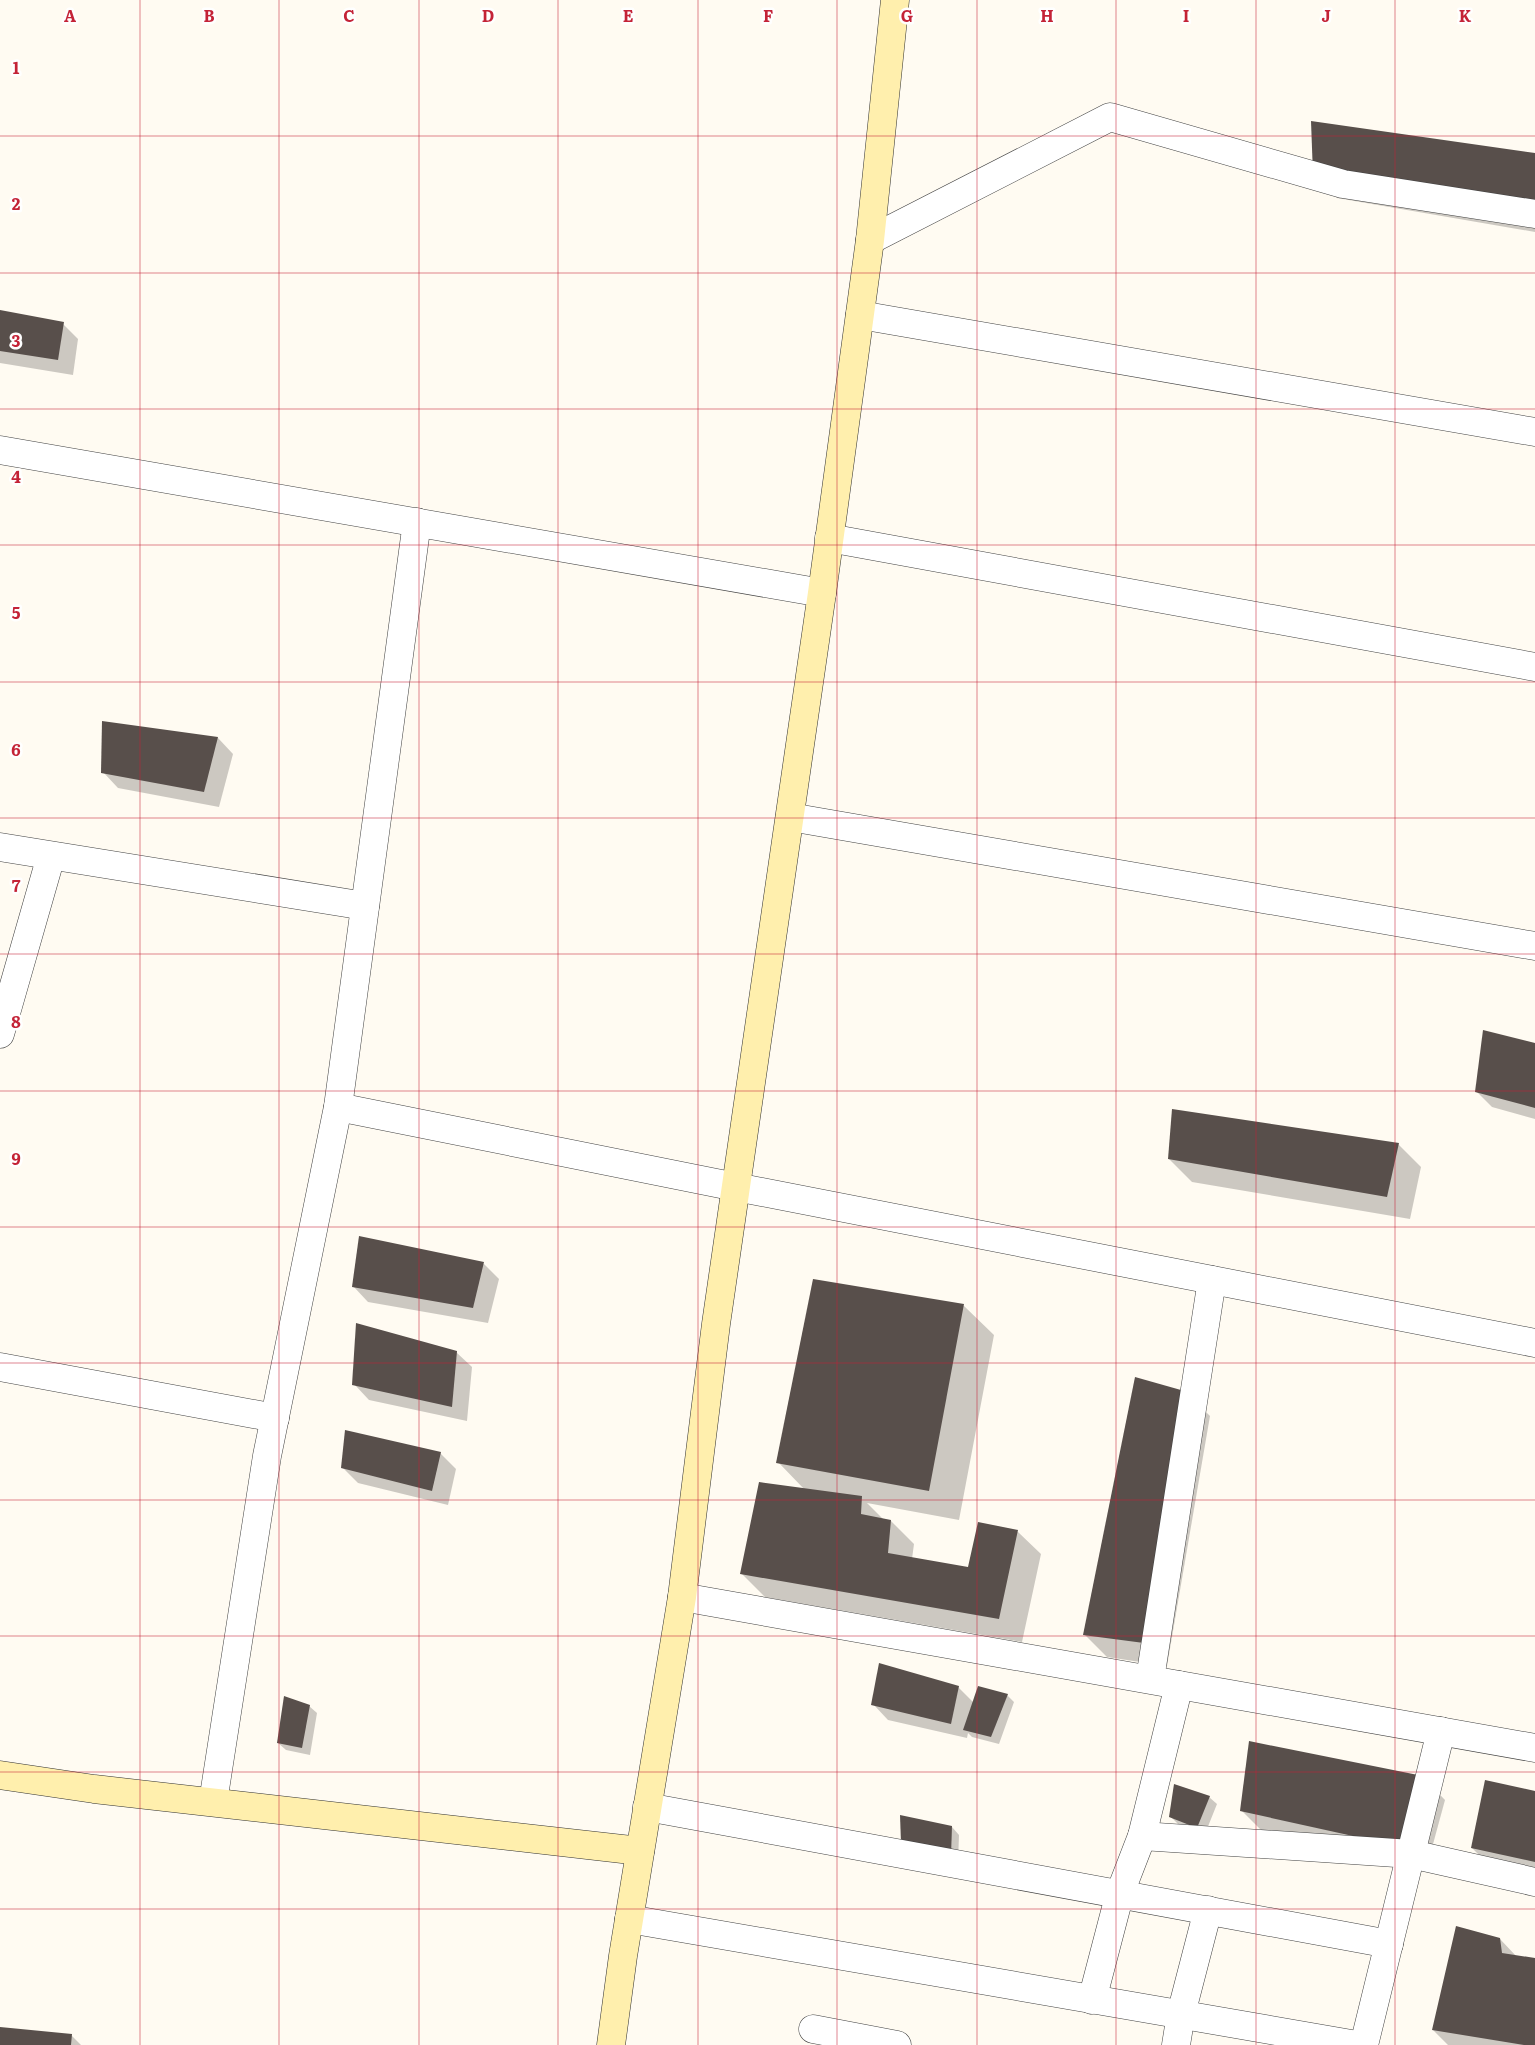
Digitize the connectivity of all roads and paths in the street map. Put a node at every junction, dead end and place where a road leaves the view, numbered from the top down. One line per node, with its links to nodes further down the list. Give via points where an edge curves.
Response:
1 (895, 0): 3 (street)
2 (1535, 214): 3 (street, via 1342,184 1110,117)
3 (870, 240): 4 (street)
4 (860, 315): 5 (street); 8 (street)
5 (1535, 432)
6 (0, 450): 7 (street)
7 (417, 522): 9 (street); 14 (street)
8 (829, 538): 9 (street); 10 (street)
9 (822, 593): 11 (street)
10 (1535, 667)
11 (790, 817): 15 (street); 18 (street)
12 (0, 848): 13 (street)
13 (51, 856): 14 (street); 16 (street)
14 (365, 906): 17 (street)
15 (1535, 946)
16 (0, 1034)
17 (338, 1107): 18 (street); 22 (street)
18 (736, 1187): 19 (street); 23 (street)
19 (1212, 1280): 20 (street); 24 (street)
20 (1535, 1343)
21 (0, 1367): 22 (street)
22 (275, 1418): 29 (street)
23 (682, 1598): 24 (street); 30 (street)
24 (1150, 1680): 25 (street)
25 (1179, 1685): 26 (street); 31 (street)
26 (1441, 1731): 27 (street); 33 (street)
27 (1535, 1748)
28 (0, 1775): 29 (street)
29 (213, 1802): 32 (street)
30 (647, 1807): 32 (street); 35 (street)
31 (1142, 1836): 33 (street); 35 (street)
32 (640, 1851): 37 (street)
33 (1411, 1854): 34 (street); 38 (street)
34 (1535, 1882)
35 (1120, 1894): 36 (street); 39 (street)
36 (1208, 1910): 38 (street); 40 (street)
37 (629, 1919): 39 (street); 42 (street)
38 (1389, 1944): 46 (street)
39 (1092, 2000): 40 (street)
40 (1181, 2014): 44 (street); 45 (street)
41 (813, 2029): 43 (street)
42 (610, 2045)
43 (896, 2045)
44 (1176, 2045)
45 (1357, 2045)
46 (1364, 2045)

